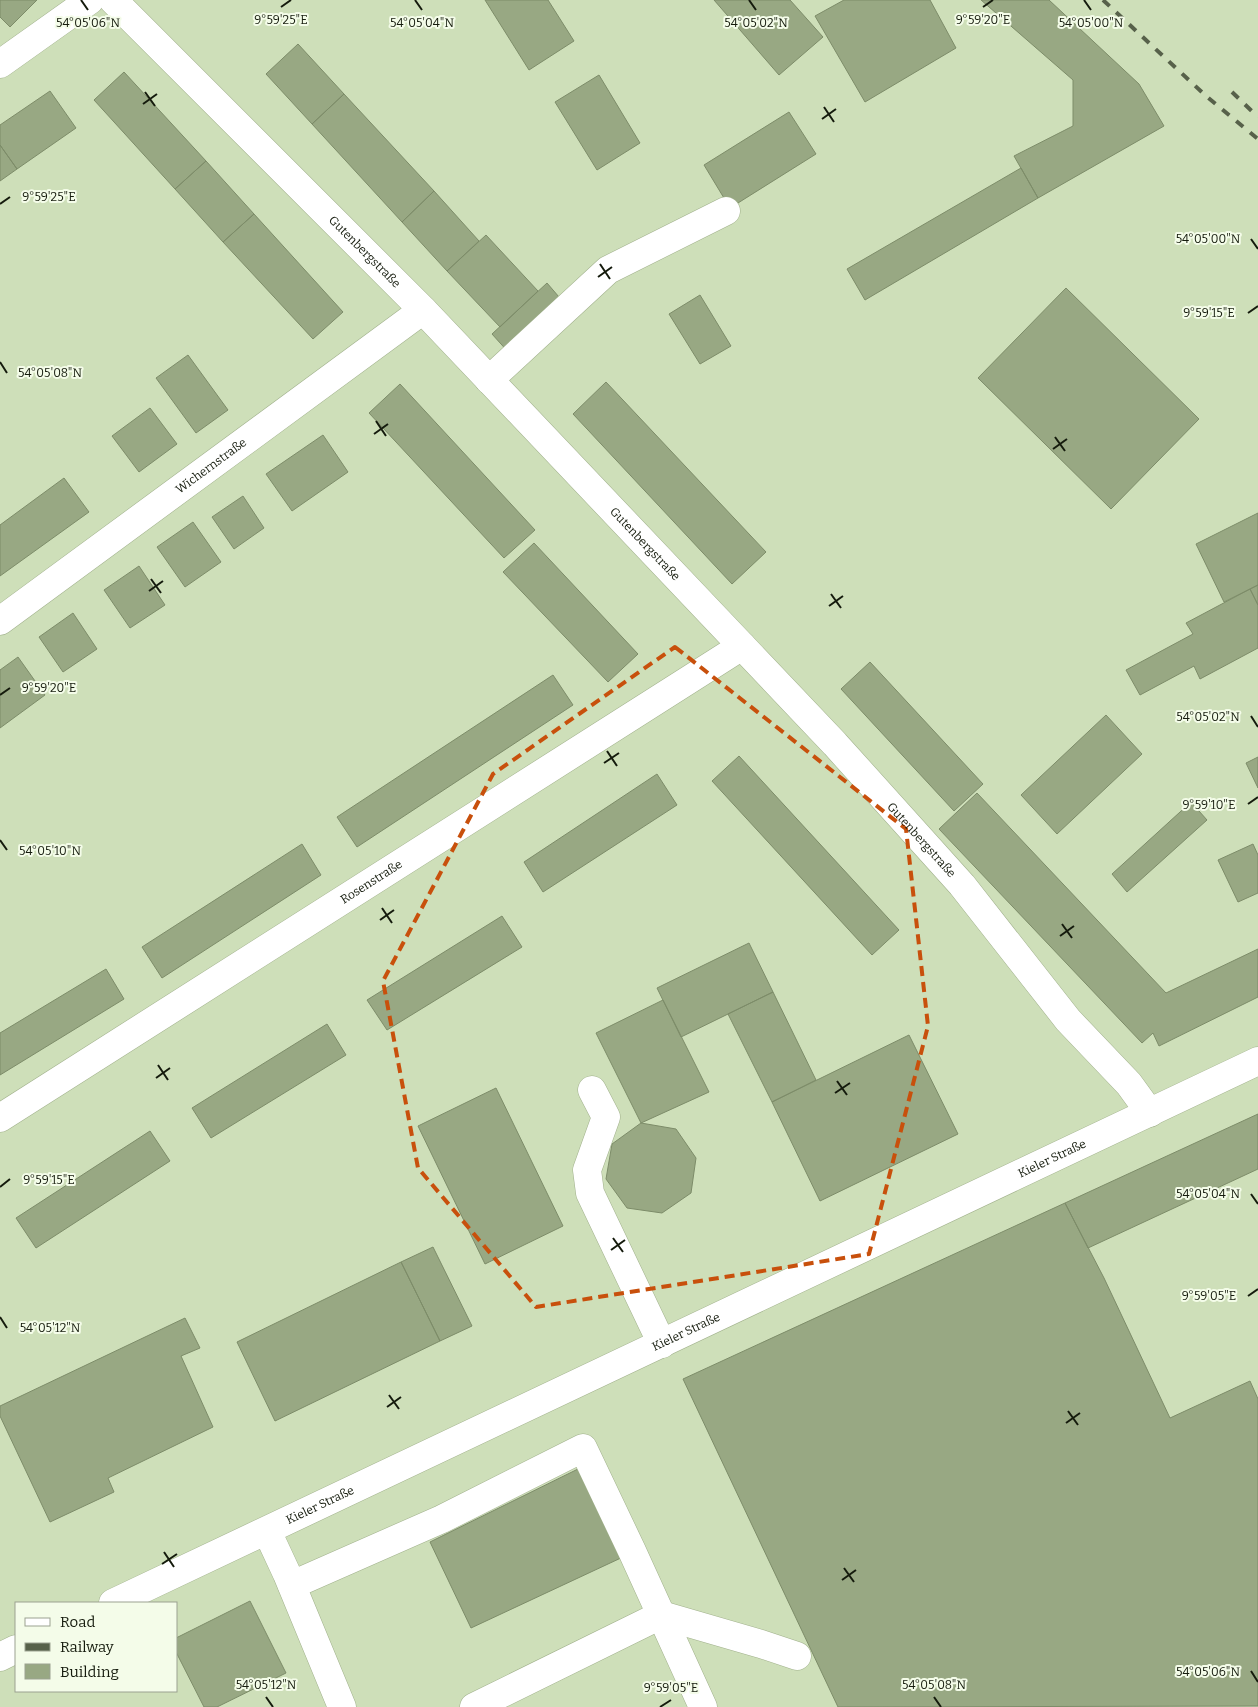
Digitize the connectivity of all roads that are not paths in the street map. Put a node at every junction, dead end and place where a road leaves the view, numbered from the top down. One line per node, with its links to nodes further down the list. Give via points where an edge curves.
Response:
1 (90, 0): 3 (street)
2 (113, 0): 5 (street, Gutenbergstraße)
3 (0, 64)
4 (726, 211): 6 (street, via 608,270)
5 (424, 310): 6 (street, Gutenbergstraße); 7 (street, Wichernstraße)
6 (489, 380): 8 (street, Gutenbergstraße)
7 (0, 621)
8 (742, 646): 11 (street, Gutenbergstraße, via 962,885 1068,1020 1129,1084); 12 (street, Rosenstraße)
9 (1258, 1061): 11 (street, Kieler Straße)
10 (592, 1090): 13 (street, via 606,1117 587,1170 590,1193)
11 (1150, 1113): 13 (street, Kieler Straße)
12 (0, 1118)
13 (662, 1344): 14 (street, Kieler Straße)
14 (267, 1531): 15 (street); 16 (street, Kieler Straße)
15 (292, 1585): 17 (street, via 442,1519 583,1448); 21 (street)
16 (115, 1602)
17 (661, 1615): 19 (street); 22 (street); 23 (street)
18 (15, 1650): 20 (street)
19 (797, 1656)
20 (0, 1657)
21 (342, 1707)
22 (474, 1707)
23 (703, 1707)

